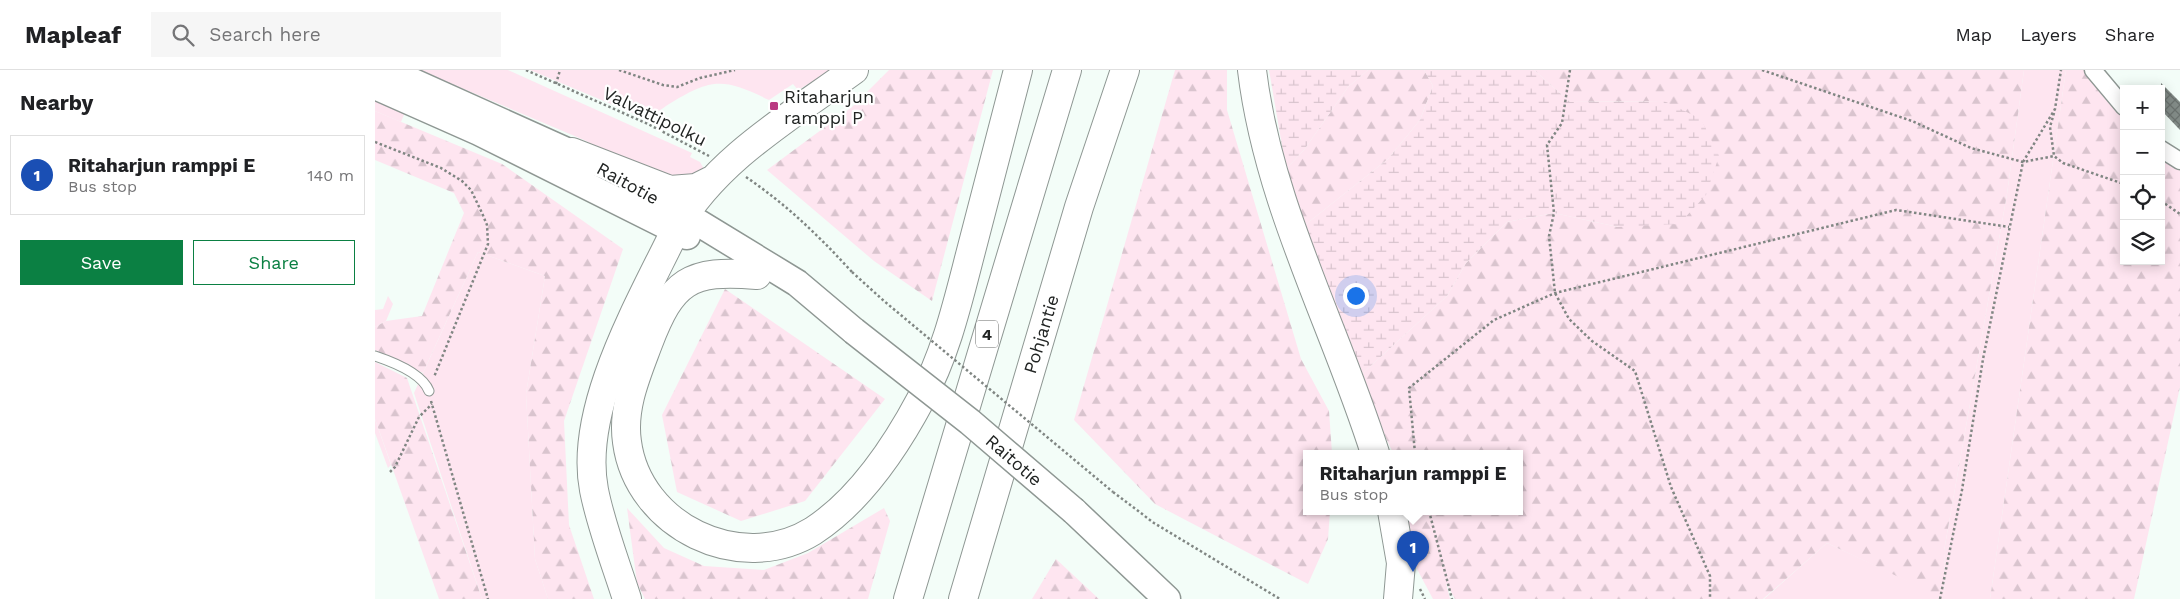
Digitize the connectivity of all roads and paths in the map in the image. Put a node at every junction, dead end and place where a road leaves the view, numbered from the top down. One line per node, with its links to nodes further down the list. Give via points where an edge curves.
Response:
1 (381, 70): 20 (main road, Raitotie)
2 (526, 70): 15 (path, Valvattipolku)
3 (560, 70): 15 (path)
4 (619, 70): 5 (path, via 677,87)
5 (735, 70)
6 (854, 70): 25 (highway, via 761,138)
7 (1018, 70): 32 (highway, via 959,293 933,376 918,405 871,474 831,516 795,540 750,548 700,538 669,518 653,502 638,478 627,442 627,422 633,384 661,314 674,293 684,284 705,275)
8 (1067, 70): 45 (highway, 4)
9 (1125, 70): 46 (highway, Pohjantie, via 1074,225)
10 (1252, 70): 38 (highway, via 1267,150)
11 (1570, 70): 33 (path, via 1562,123 1547,145 1554,213 1549,236)
12 (1763, 70): 24 (path, via 1912,122 1971,148)
13 (2061, 70): 18 (path)
14 (2093, 70): 17 (street)
15 (556, 84): 25 (path, Valvattipolku, via 648,124)
16 (375, 86): 30 (main road, Raitotie)
17 (2120, 102)
18 (2055, 109): 22 (path, via 2050,127); 24 (path)
19 (375, 142): 36 (path, via 441,168 462,181 471,190 487,225 488,244)
20 (572, 152): 25 (highway, via 670,190 695,188); 30 (main road, Raitotie)
21 (2165, 152): 23 (street)
22 (2054, 156): 24 (path); 27 (path, via 2063,163)
23 (2180, 161)
24 (2023, 162): 31 (path)
25 (711, 169): 30 (highway)
26 (745, 176): 48 (path, bridge, via 778,198 884,301 1113,492 1153,523)
27 (2120, 183)
28 (2165, 204): 29 (path)
29 (2180, 214)
30 (680, 221): 32 (main road, Raitotie); 34 (main road, Raitotie, via 797,283); 44 (highway, via 604,385 592,437 593,489)
31 (2009, 228): 33 (path, via 1896,210); 52 (path)
32 (757, 275): 34 (main road, Raitotie)
33 (1555, 293): 39 (path, via 1494,320 1409,388); 51 (path, via 1569,319 1592,341 1635,371 1671,487 1710,576)
34 (854, 331): 47 (main road, Raitotie, bridge, via 970,422 1074,511)
35 (375, 356): 36 (lane, via 407,370 426,384)
36 (429, 391): 37 (path)
37 (432, 404): 40 (path, via 419,417); 43 (path)
38 (1374, 450)
39 (1415, 450)
40 (390, 472)
41 (1393, 515): 49 (highway, via 1401,562)
42 (1430, 515): 50 (path)
43 (488, 599)
44 (627, 599)
45 (908, 599)
46 (963, 599)
47 (1167, 599)
48 (1280, 599)
49 (1398, 599)
50 (1452, 599)
51 (1710, 599)
52 (1940, 599)

